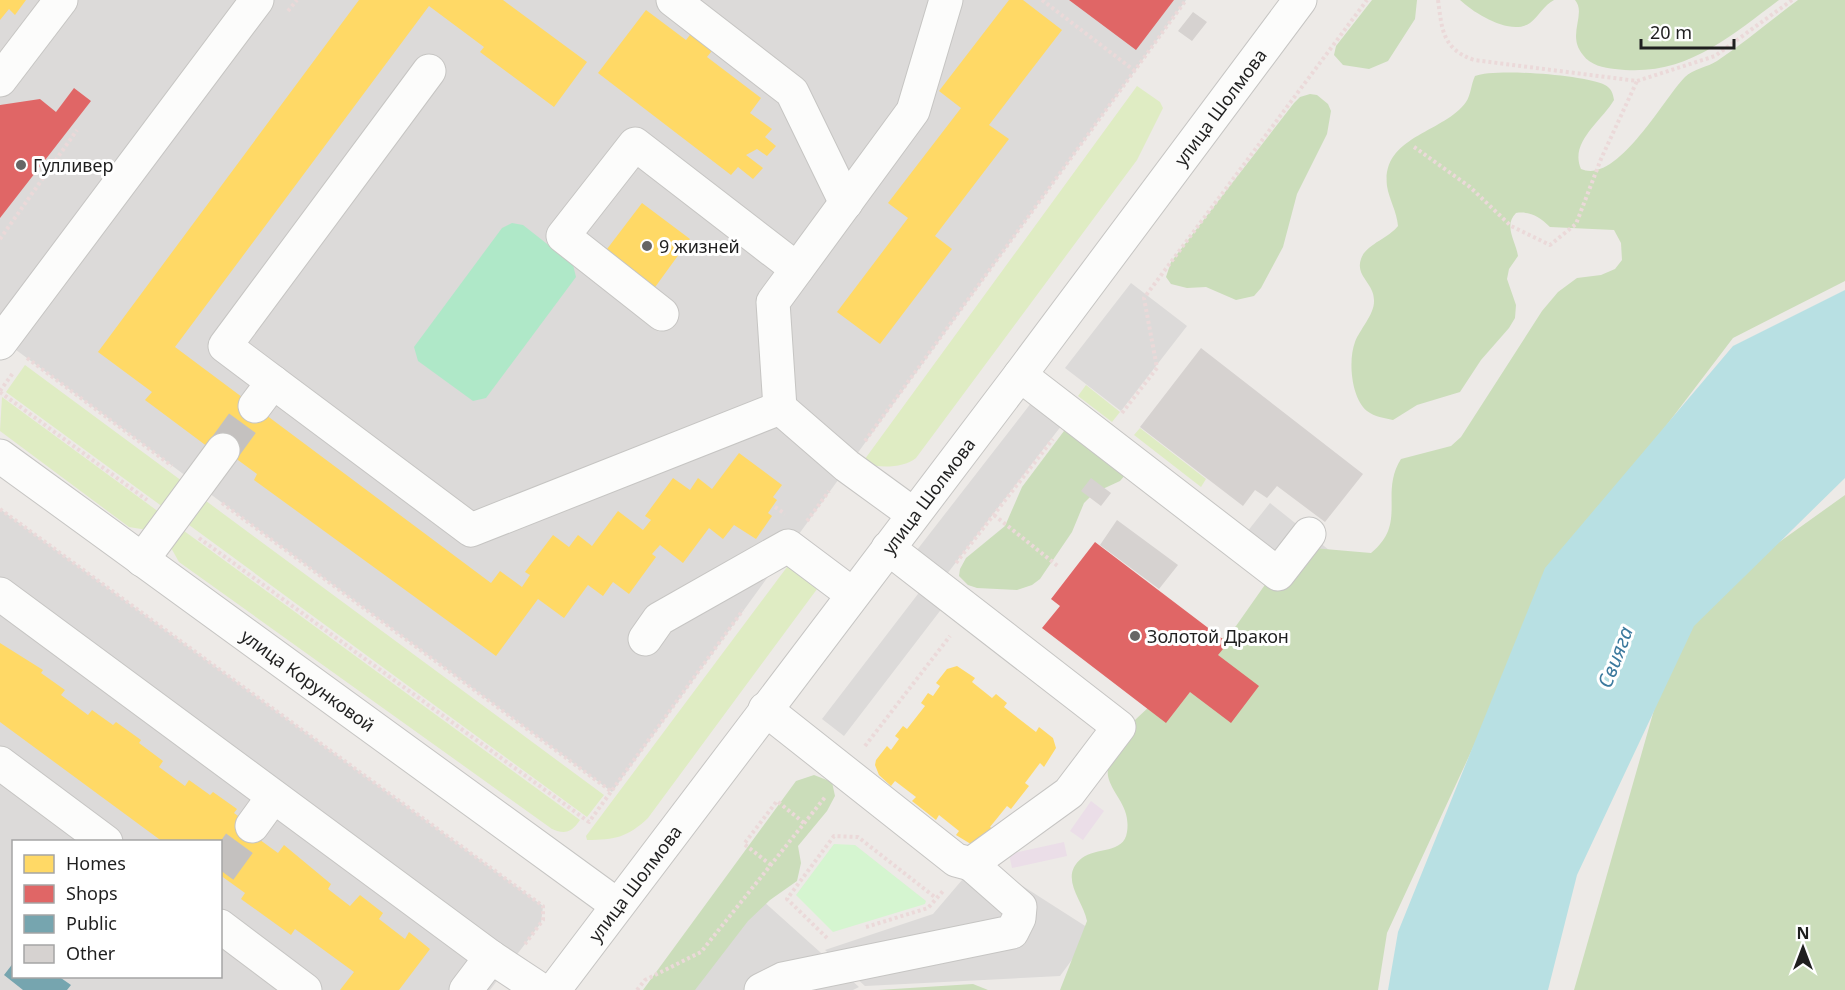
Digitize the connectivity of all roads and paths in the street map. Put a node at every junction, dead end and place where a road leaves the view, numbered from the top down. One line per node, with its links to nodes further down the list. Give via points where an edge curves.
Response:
1 (61, 0): 13 (street)
2 (257, 0): 21 (street)
3 (673, 0): 17 (street, via 792,92)
4 (946, 0): 17 (street, via 913,111)
5 (1042, 0): 12 (path)
6 (1186, 0): 12 (path)
7 (1300, 0): 22 (street, улица Шолмова)
8 (1367, 0): 26 (path, via 1144,298 1157,368)
9 (1438, 0): 14 (path, via 1442,33 1460,55)
10 (1792, 0): 14 (path, via 1715,56)
11 (429, 71): 24 (street, via 225,346 264,394 471,530)
12 (1135, 71): 29 (path)
13 (0, 80)
14 (1637, 81): 16 (path, via 1576,224 1550,245 1511,226 1470,187)
15 (77, 130): 18 (path)
16 (1414, 147)
17 (846, 203): 19 (street)
18 (0, 239)
19 (797, 269): 20 (street, via 635,144 563,237); 24 (street, via 773,302)
20 (662, 314)
21 (13, 350): 30 (path)
22 (1020, 375): 25 (street); 32 (street, улица Шолмова)
23 (0, 392): 34 (path)
24 (780, 408): 29 (street)
25 (1072, 415): 26 (street); 33 (path)
26 (1102, 438): 35 (street, via 1278,574)
27 (223, 450): 30 (street)
28 (0, 456): 38 (street, улица Корунковой)
29 (847, 466): 32 (street); 36 (path)
30 (197, 485): 34 (street); 49 (path)
31 (0, 509): 61 (path, via 543,906 543,920)
32 (913, 514): 37 (street, улица Шолмова)
33 (994, 515): 39 (path); 40 (path)
34 (172, 519): 38 (street); 49 (path, via 589,822)
35 (1309, 534)
36 (788, 546): 42 (street); 45 (street, via 659,619)
37 (888, 548): 40 (street); 42 (street, улица Шолмова)
38 (142, 560): 57 (street, улица Корунковой)
39 (1059, 567)
40 (938, 587): 44 (street)
41 (0, 594): 50 (street)
42 (852, 594): 46 (street, улица Шолмова)
43 (748, 603): 49 (path)
44 (969, 612): 48 (path); 54 (street, via 1119,728 1068,793)
45 (645, 639)
46 (765, 710): 48 (street); 57 (street, улица Шолмова)
47 (0, 763): 53 (street)
48 (845, 772): 51 (path); 54 (street, via 956,860)
49 (612, 792)
50 (273, 797): 52 (street); 61 (street)
51 (804, 823): 55 (path); 55 (path, via 777,801 744,844)
52 (252, 826)
53 (103, 840)
54 (971, 864): 56 (path); 67 (street, via 1020,907 1012,932 783,979)
55 (771, 865): 66 (path, via 701,952 645,980)
56 (936, 898): 59 (path, via 928,908); 60 (path, via 858,837 834,836 787,898 828,939)
57 (617, 905): 65 (street, улица Шолмова)
58 (222, 928): 62 (street)
59 (861, 928)
60 (839, 935)
61 (500, 962): 63 (street); 64 (street)
62 (305, 990)
63 (466, 990)
64 (542, 990)
65 (554, 990)
66 (637, 990)
67 (761, 990)

